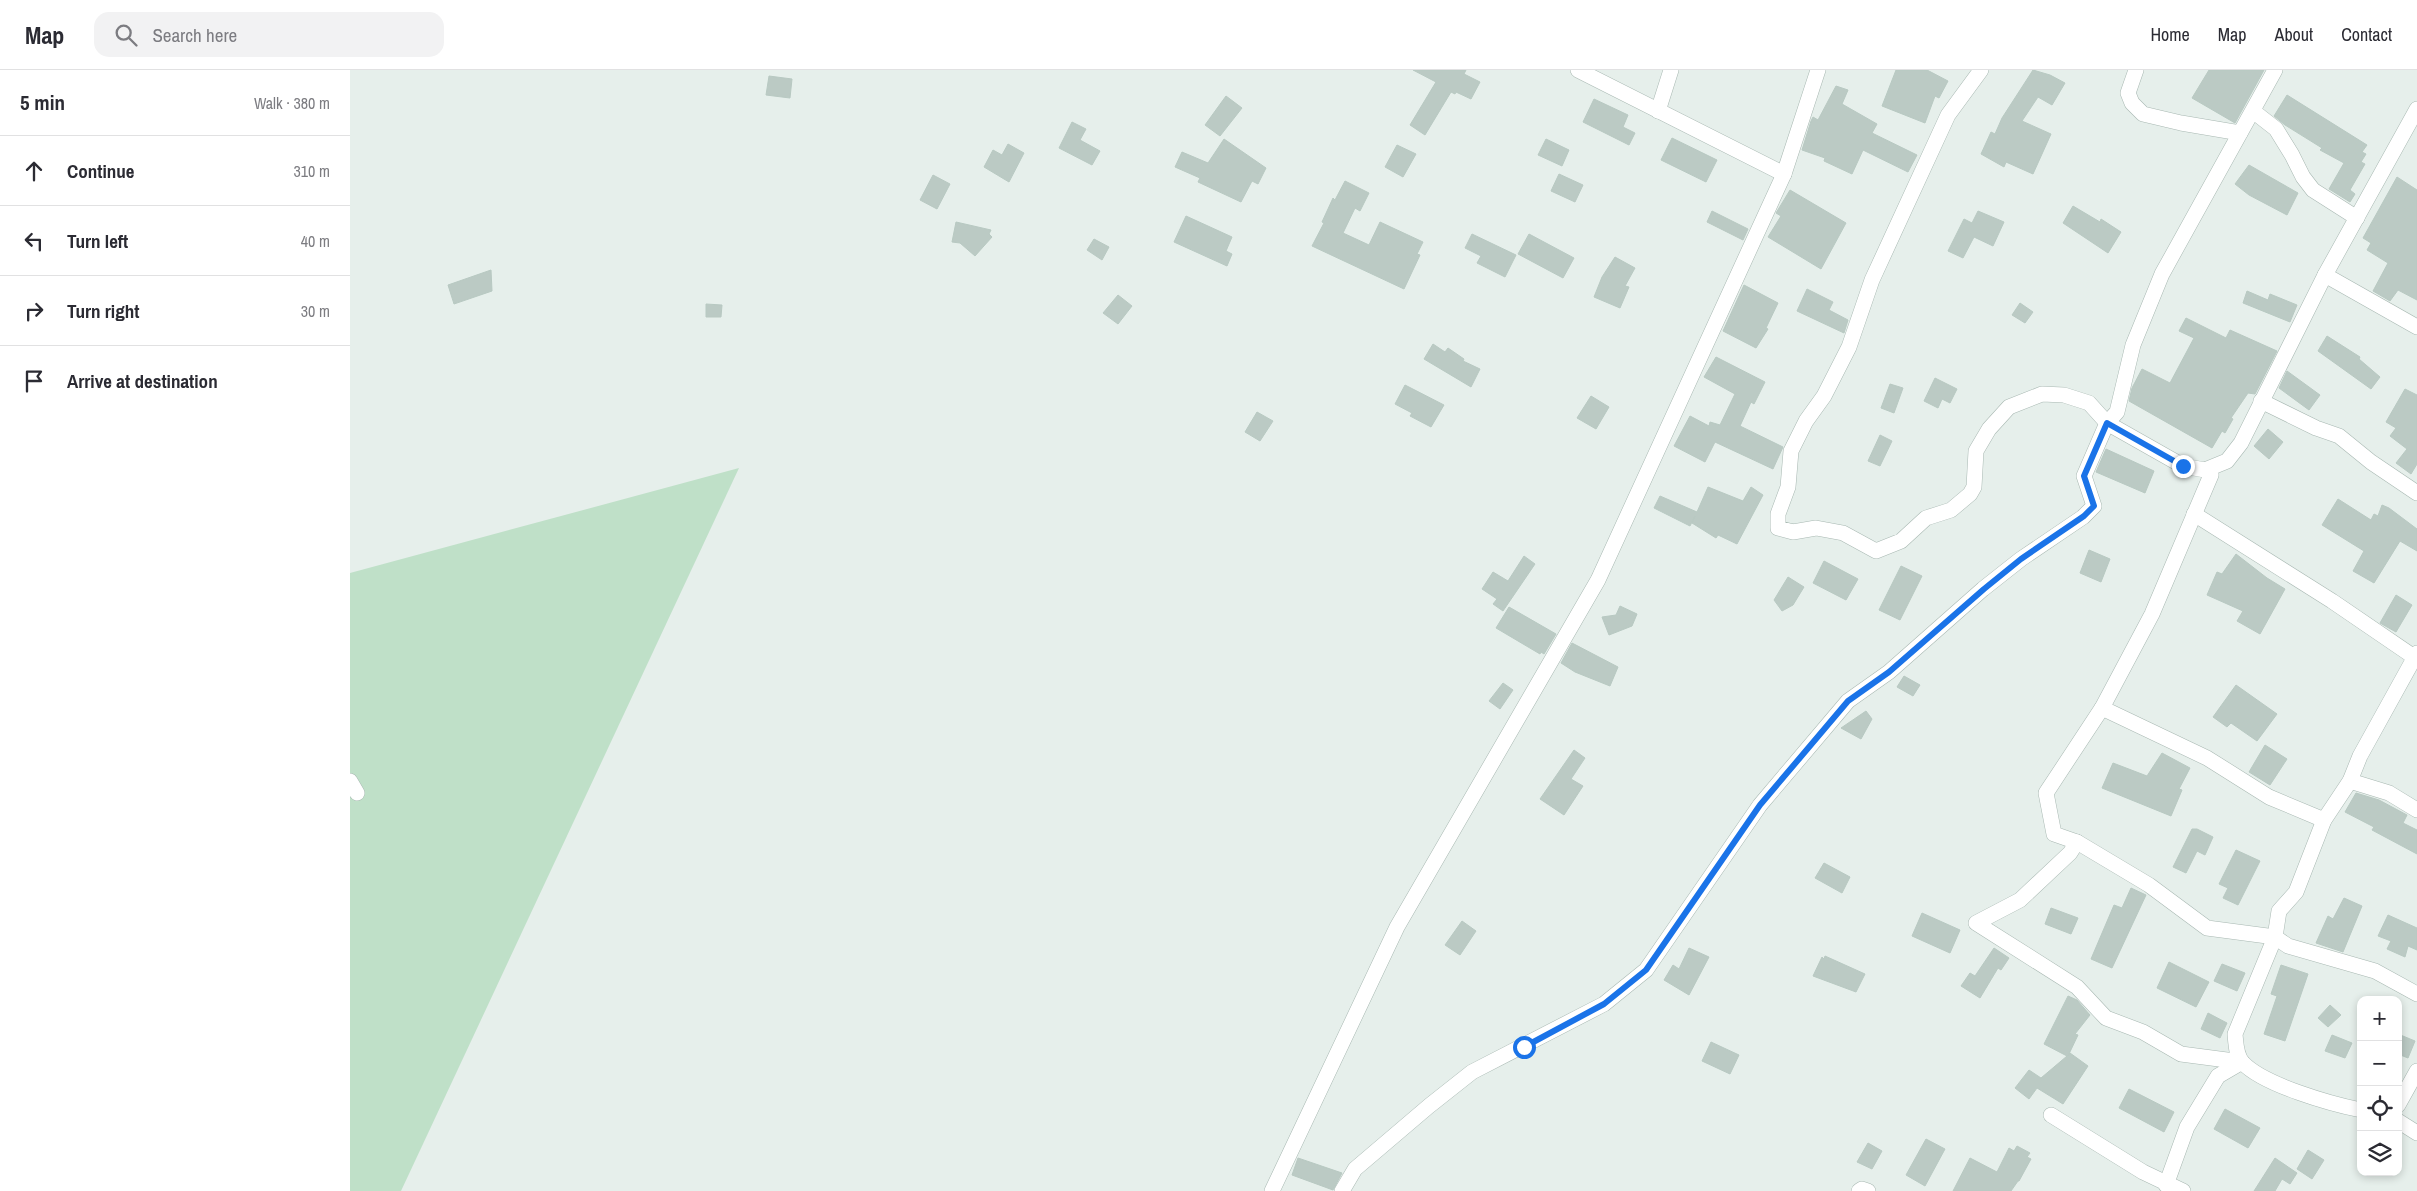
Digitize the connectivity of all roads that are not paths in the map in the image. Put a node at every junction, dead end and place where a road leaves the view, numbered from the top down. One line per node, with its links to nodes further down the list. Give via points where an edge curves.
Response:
1 (1578, 70): 8 (street)
2 (1671, 70): 8 (street)
3 (1818, 70): 11 (street)
4 (1981, 70): 16 (street, via 1948,115 1872,280 1849,347 1791,451 1788,487 1778,514 1778,528 1793,532 1816,528 1843,533 1876,551 1901,541 1926,518 1951,510 1970,494 1974,487 1976,451 2009,407 2042,394 2064,395 2088,403)
5 (2136, 70): 10 (street, via 2128,93 2132,103 2143,114 2181,124)
6 (2275, 70): 9 (street)
7 (2417, 110): 12 (street)
8 (1658, 111): 11 (street)
9 (2253, 111): 10 (street); 12 (street, via 2276,129 2313,190)
10 (2240, 133): 16 (street, via 2162,274 2133,345 2117,412)
11 (1784, 174): 36 (street, via 1598,580 1397,927)
12 (2357, 218): 13 (street)
13 (2325, 275): 14 (street); 15 (street)
14 (2417, 327)
15 (2262, 401): 17 (street, via 2241,443 2227,461); 18 (street, via 2339,436)
16 (2107, 423): 17 (street, via 2183,466); 37 (street, via 2084,476 2094,506 2021,559 1889,672 1848,701 1760,805 1646,970 1604,1004 1472,1072 1355,1169)
17 (2205, 470): 19 (street, via 2211,474)
18 (2417, 493)
19 (2194, 514): 20 (street); 21 (street, via 2152,614)
20 (2416, 656): 22 (street, via 2360,756)
21 (2102, 708): 24 (street, via 2207,758 2269,797); 25 (street, via 2046,793 2054,834)
22 (2350, 781): 23 (street, via 2389,793); 24 (street)
23 (2417, 810)
24 (2324, 820): 26 (street, via 2296,892 2279,911)
25 (2077, 842): 26 (street, via 2149,885 2207,928); 28 (street, via 2070,853 2020,900 1976,923 2077,987 2106,1018 2143,1032 2181,1054)
26 (2275, 937): 27 (street, via 2288,946 2375,971); 28 (street, via 2235,1034)
27 (2417, 994)
28 (2242, 1062): 31 (street, via 2262,1078); 35 (street, via 2218,1076 2187,1127)
29 (2417, 1071): 30 (street)
30 (2402, 1098)
31 (2357, 1109)
32 (2051, 1115): 35 (street)
33 (2402, 1123): 34 (street)
34 (2417, 1133)
35 (2166, 1185): 40 (street)
36 (1272, 1191)
37 (1342, 1191)
38 (1859, 1191): 39 (street)
39 (1868, 1191)
40 (2183, 1191)

